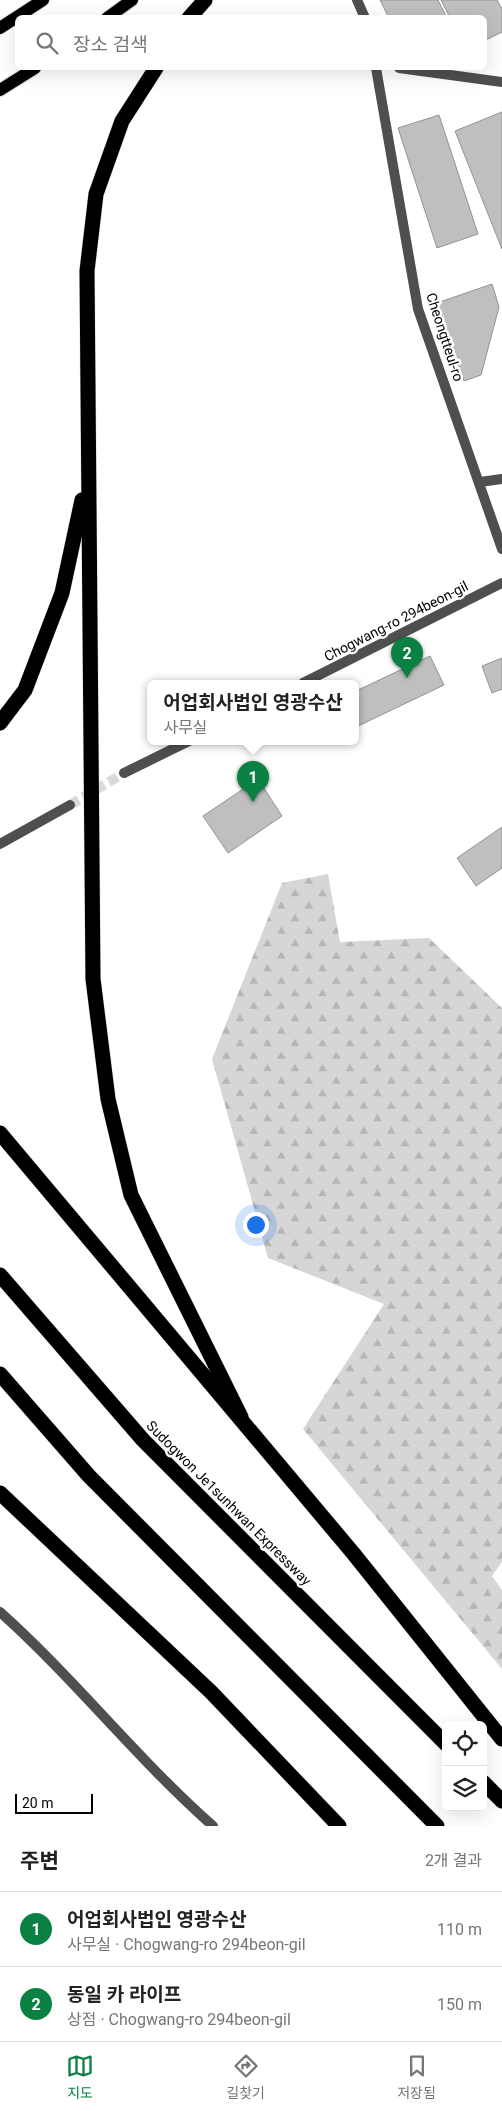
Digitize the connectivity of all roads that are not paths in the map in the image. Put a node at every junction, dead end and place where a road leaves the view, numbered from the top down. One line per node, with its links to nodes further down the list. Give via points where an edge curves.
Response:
1 (43, 0): 5 (main road)
2 (132, 0): 6 (main road)
3 (205, 0): 7 (highway)
4 (357, 0): 8 (street)
5 (20, 15)
6 (111, 15)
7 (192, 15)
8 (364, 15)
9 (15, 18): 10 (main road)
10 (0, 28)
11 (32, 70): 16 (main road)
12 (155, 70): 17 (highway, via 122,121 96,194 87,271)
13 (376, 70): 19 (street, Cheongtteul-ro, via 418,309)
14 (414, 70): 15 (street)
15 (502, 82)
16 (0, 90)
17 (88, 471): 23 (highway, via 62,593 25,690); 31 (highway, via 93,979 108,1099 131,1195)
18 (502, 479): 19 (street)
19 (480, 482): 20 (street, Cheongtteul-ro)
20 (502, 549)
21 (502, 583): 22 (street, Chogwang-ro 294beon-gil)
22 (309, 680)
23 (0, 723)
24 (181, 745): 25 (street)
25 (124, 773)
26 (70, 805): 27 (street)
27 (0, 844)
28 (0, 1133): 31 (highway)
29 (0, 1275): 35 (highway, Sudogwon Je1sunhwan Expressway, via 143,1440)
30 (0, 1374): 40 (highway, via 89,1476)
31 (241, 1417): 34 (highway)
32 (0, 1493): 39 (highway, via 211,1692)
33 (0, 1612): 38 (street)
34 (502, 1739)
35 (442, 1740)
36 (487, 1786): 37 (highway)
37 (502, 1801)
38 (213, 1826)
39 (339, 1826)
40 (437, 1826)

